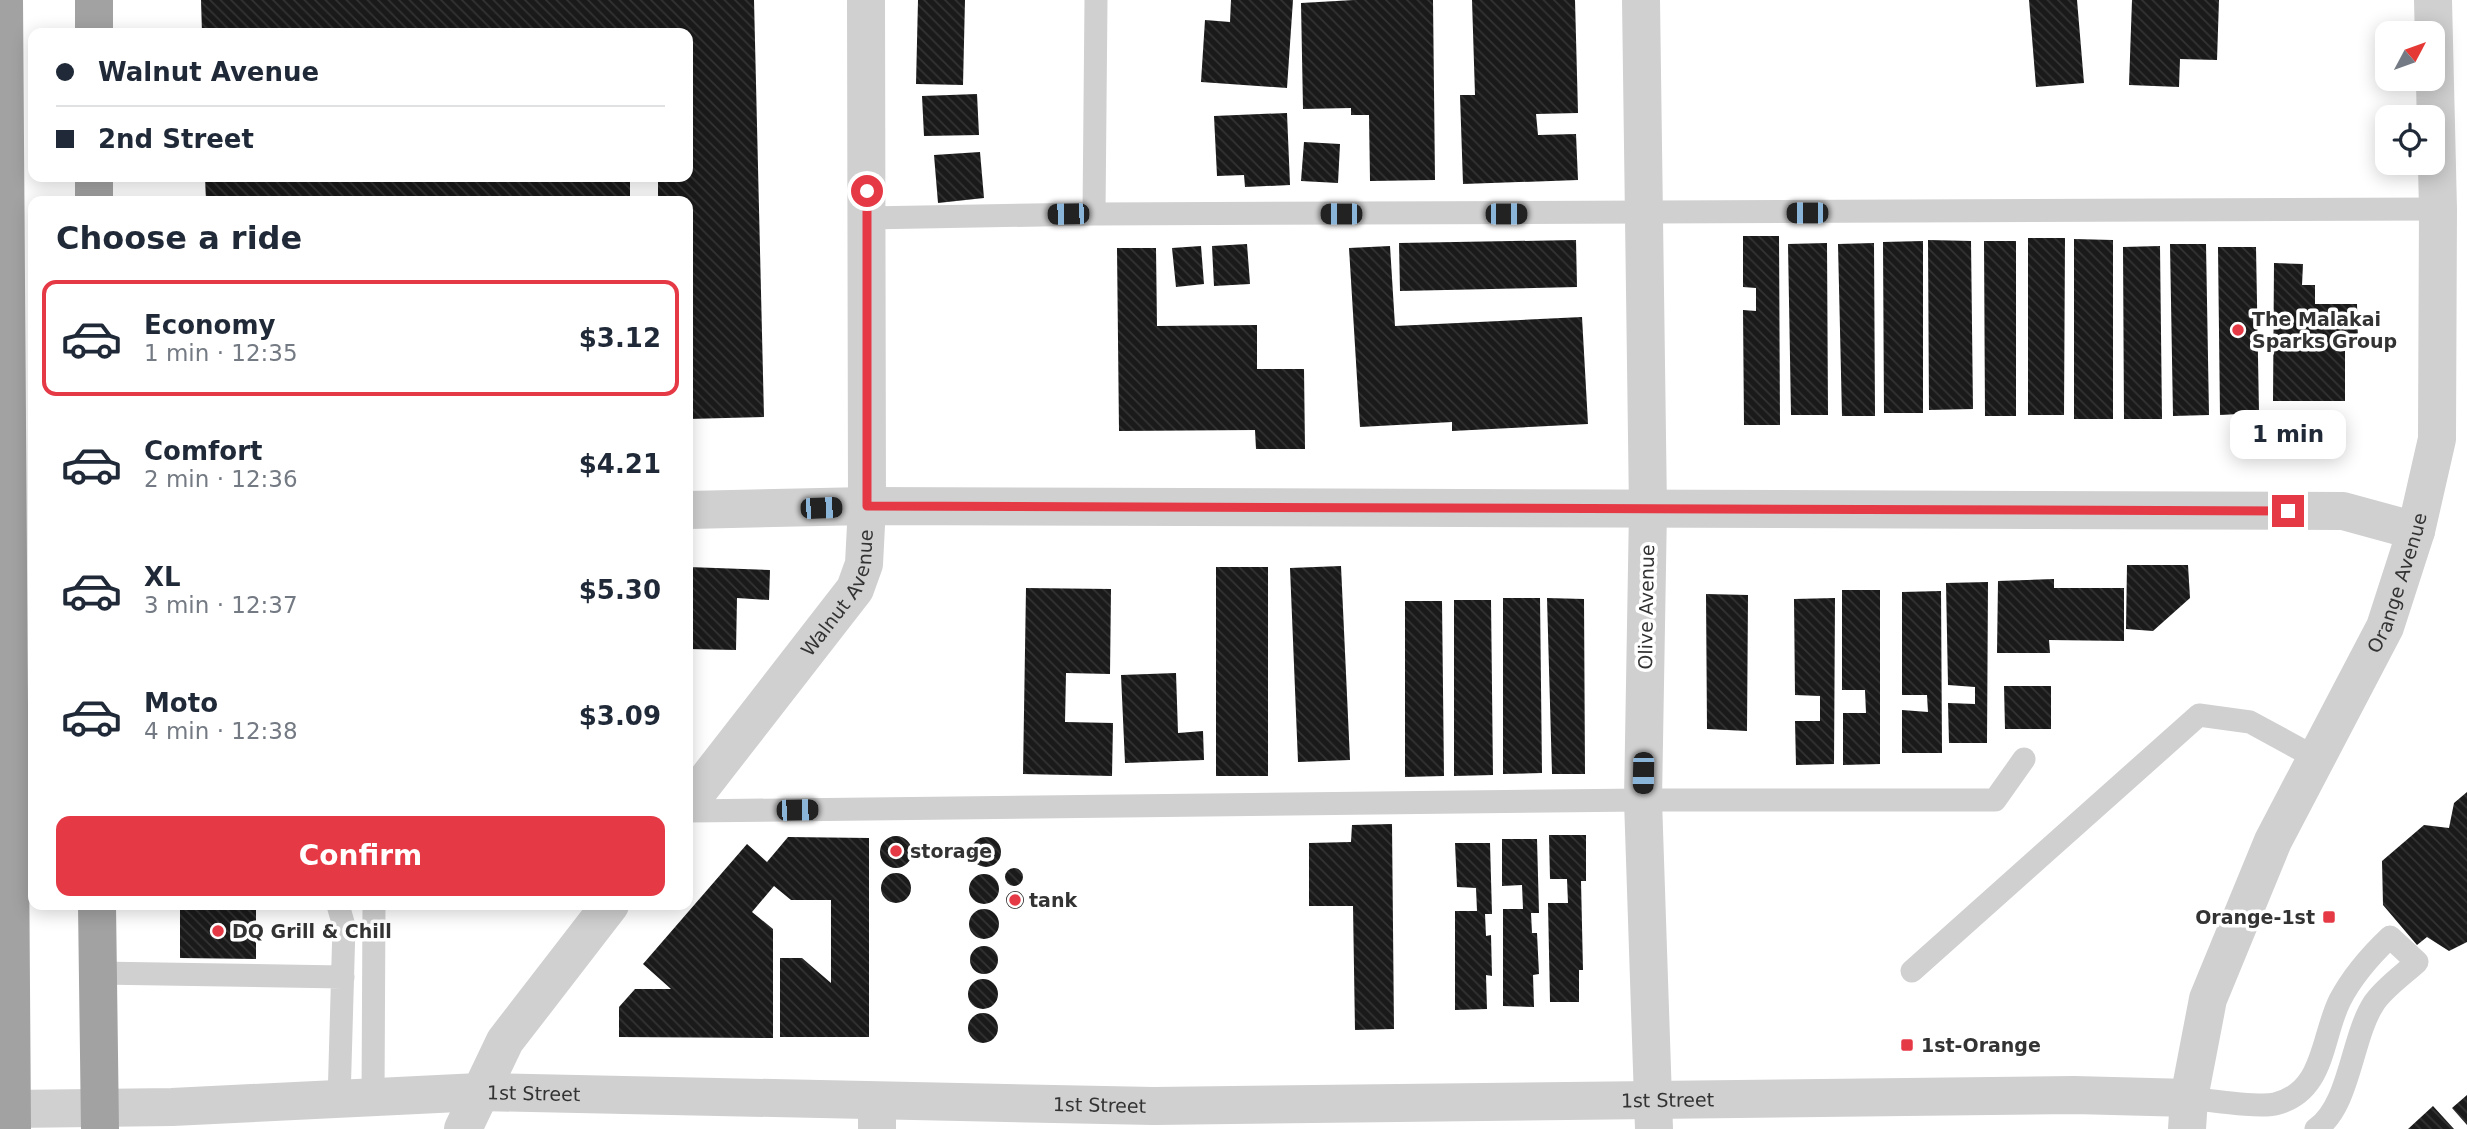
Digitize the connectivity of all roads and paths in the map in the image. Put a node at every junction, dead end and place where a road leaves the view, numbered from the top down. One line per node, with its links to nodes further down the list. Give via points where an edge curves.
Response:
1 (4, 0): 8 (highway)
2 (94, 0): 7 (highway)
3 (866, 0): 12 (street, Walnut Avenue)
4 (1096, 0): 10 (lane)
5 (1641, 0): 11 (street, Olive Avenue)
6 (2433, 0): 9 (street, Orange Avenue)
7 (94, 28)
8 (2, 202): 33 (highway)
9 (2438, 209): 11 (lane); 16 (street, Orange Avenue, via 2437,439)
10 (1094, 214): 11 (lane); 12 (lane)
11 (1643, 214): 14 (street, Olive Avenue)
12 (867, 218): 13 (street, Walnut Avenue)
13 (867, 506): 14 (street); 15 (street); 19 (street, Walnut Avenue, via 864,564 855,589)
14 (1648, 509): 16 (street, via 2343,511); 20 (street, Olive Avenue)
15 (693, 510)
16 (2416, 531): 18 (street, Orange Avenue, via 2385,627)
17 (2024, 759): 20 (lane, via 1995,800)
18 (2318, 759): 26 (lane, via 2250,722 2199,715); 32 (street, Orange Avenue, via 2273,841 2208,999)
19 (693, 798)
20 (1643, 800): 21 (lane); 31 (street, Olive Avenue)
21 (693, 811)
22 (97, 910): 27 (highway)
23 (339, 910): 28 (lane, via 344,926)
24 (374, 910): 30 (lane)
25 (606, 910): 29 (street, via 505,1041)
26 (1912, 971)
27 (98, 973): 28 (lane); 35 (highway)
28 (343, 977): 30 (lane)
29 (479, 1092): 30 (street, 1st Street); 34 (street, 1st Street); 36 (street)
30 (356, 1100): 35 (street, 1st Street)
31 (1653, 1114): 32 (street, 1st Street, via 2074,1095); 34 (street, 1st Street, via 1154,1106)
32 (2188, 1114): 37 (lane, via 2274,1104 2300,1093 2316,1072 2340,1000 2372,954 2390,937 2417,962 2374,1002 2336,1106)
33 (8, 1115): 35 (street, 1st Street)
34 (877, 1115)
35 (100, 1118)
36 (463, 1129)
37 (2316, 1129)

